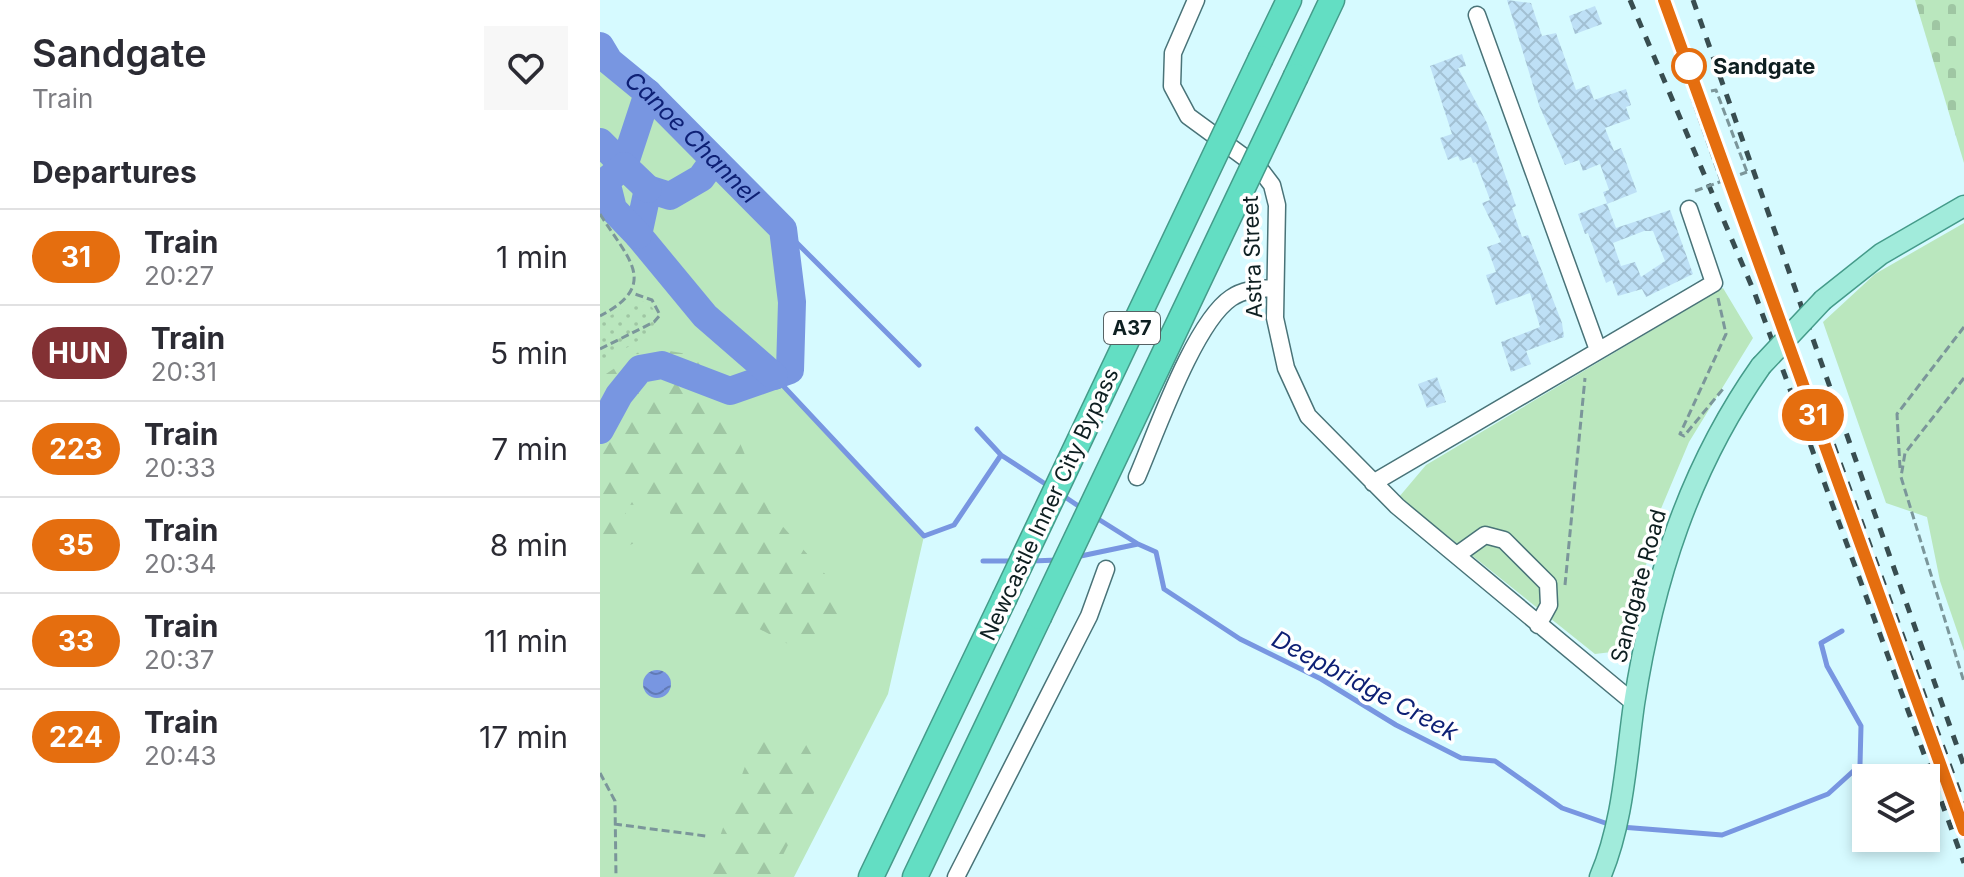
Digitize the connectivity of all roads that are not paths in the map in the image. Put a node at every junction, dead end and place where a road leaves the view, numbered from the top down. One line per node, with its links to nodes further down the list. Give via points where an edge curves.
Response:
1 (1196, 0): 7 (street, Astra Street, via 1173,53 1172,86 1188,116 1259,168 1272,185 1277,205)
2 (1289, 0): 15 (highway, Newcastle Inner City Bypass / A37, bridge)
3 (1332, 0): 16 (highway, Newcastle Inner City Bypass / A37, bridge)
4 (1477, 15): 8 (street)
5 (1964, 206): 14 (main road, Sandgate Road, bridge, via 1881,254 1823,300 1761,366 1711,444 1679,518)
6 (1689, 209): 8 (street, via 1714,283)
7 (1273, 288): 9 (street, via 1242,292 1216,311); 10 (street, Astra Street, via 1280,344 1296,393 1308,416)
8 (1593, 354): 10 (street)
9 (1137, 477)
10 (1373, 483): 11 (street, Astra Street)
11 (1457, 555): 13 (street, Astra Street); 13 (street, via 1485,535 1504,540 1548,584 1549,605)
12 (1106, 569): 17 (street, via 1089,616)
13 (1538, 625): 14 (street, Astra Street)
14 (1634, 703): 18 (main road, Sandgate Road, via 1618,809)
15 (871, 877)
16 (915, 877)
17 (956, 877)
18 (1600, 877)

